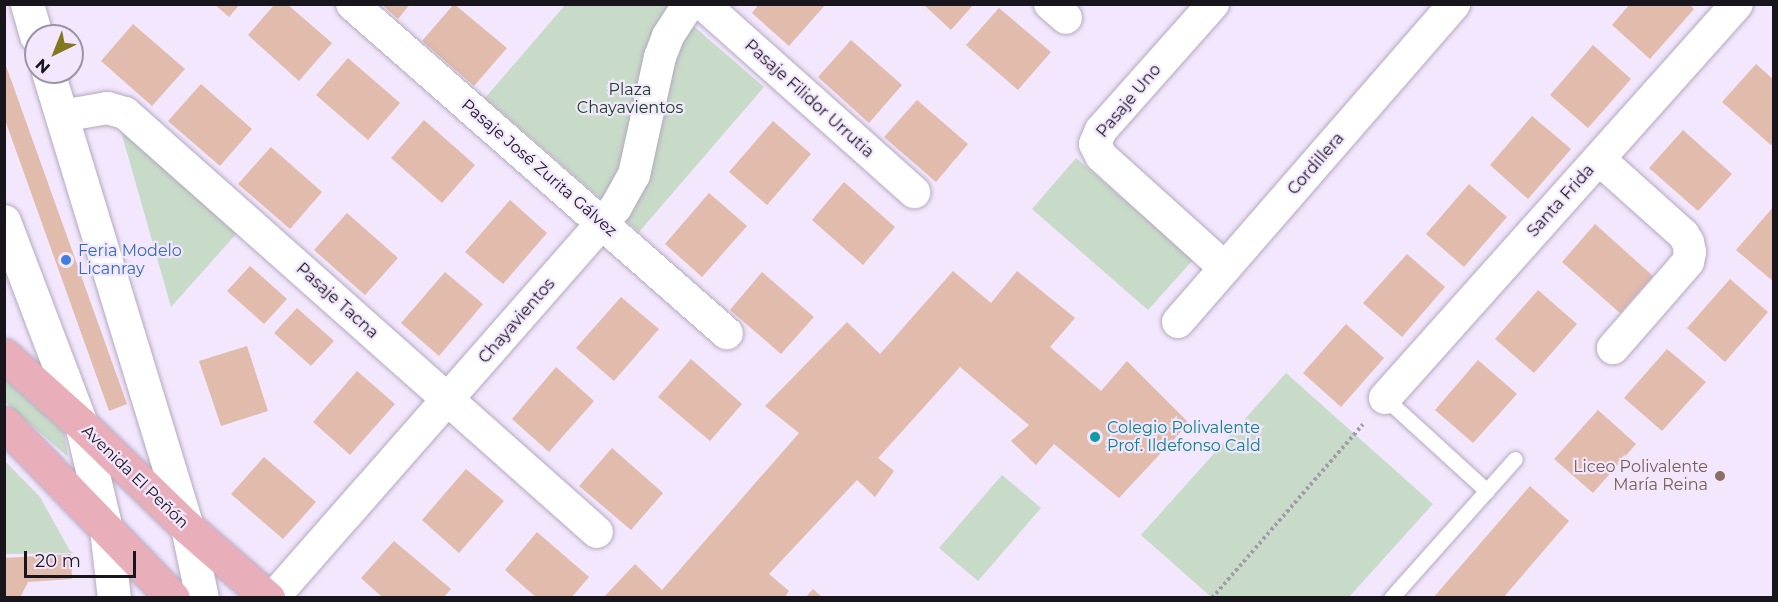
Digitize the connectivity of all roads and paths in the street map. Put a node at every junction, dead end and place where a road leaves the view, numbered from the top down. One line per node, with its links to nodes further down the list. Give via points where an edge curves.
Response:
1 (27, 4): 8 (street)
2 (352, 4): 14 (street, Pasaje José Zurita Gálvez)
3 (688, 4): 14 (street, Chayavientos, via 660,57 634,175)
4 (704, 4): 12 (street, Pasaje Filidor Urrutia)
5 (1213, 4): 15 (street, Pasaje Uno, via 1101,130 1095,144 1101,156)
6 (1454, 4): 15 (street, Cordillera)
7 (1737, 4): 11 (street, Santa Frida)
8 (33, 24)
9 (52, 84): 10 (street)
10 (62, 116): 21 (street, Pasaje Tacna, via 107,108 124,113); 26 (street)
11 (1599, 159): 18 (street, via 1683,234 1690,252 1688,262); 20 (street, Santa Frida)
12 (914, 192)
13 (4, 221): 23 (street)
14 (603, 224): 17 (street, Pasaje José Zurita Gálvez); 21 (street, Chayavientos)
15 (1225, 268): 16 (street, Cordillera)
16 (1178, 322)
17 (727, 333)
18 (1613, 348)
19 (4, 355): 23 (main road, Avenida El Peñón)
20 (1386, 398): 25 (lane); 34 (path)
21 (448, 399): 28 (street, Pasaje Tacna); 33 (street, Chayavientos)
22 (4, 423): 27 (main road)
23 (81, 424): 26 (main road, Avenida El Peñón); 27 (street)
24 (1515, 459): 25 (lane)
25 (1486, 491): 35 (lane)
26 (187, 527): 31 (street); 32 (main road, Avenida El Peñón)
27 (106, 529): 29 (street); 30 (main road)
28 (597, 532)
29 (114, 597)
30 (173, 597)
31 (202, 597)
32 (268, 597)
33 (273, 597)
34 (1212, 597)
35 (1391, 597)

